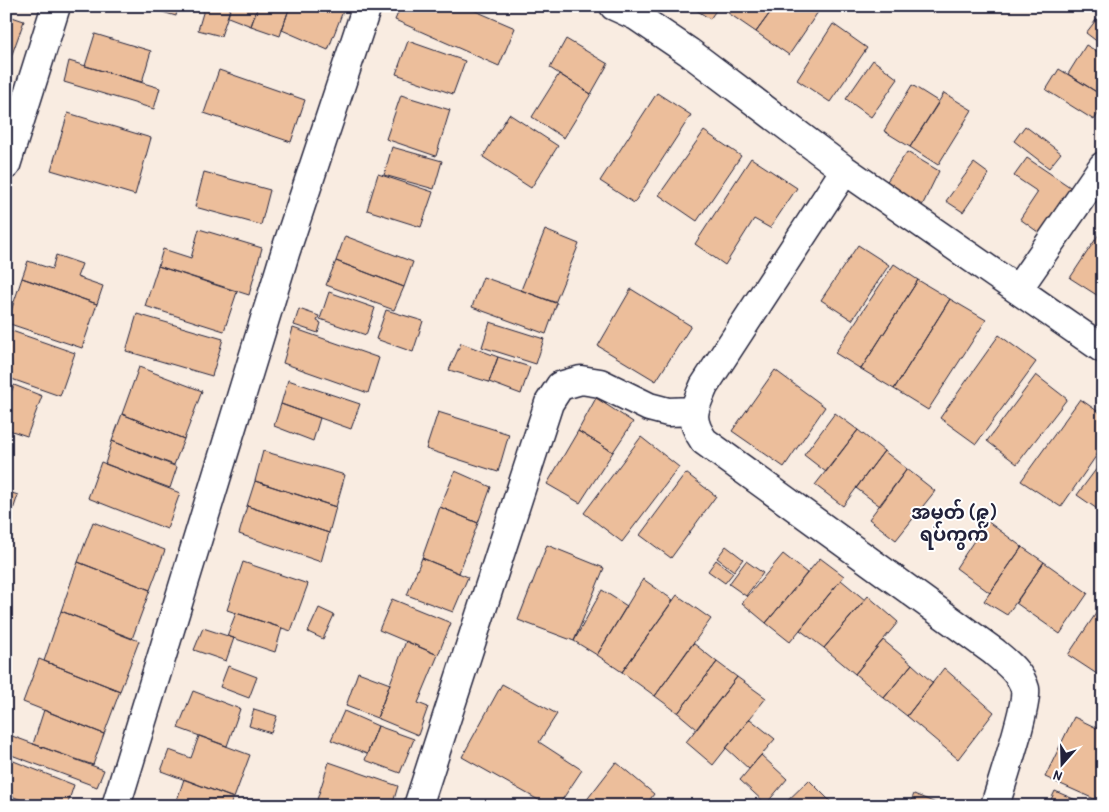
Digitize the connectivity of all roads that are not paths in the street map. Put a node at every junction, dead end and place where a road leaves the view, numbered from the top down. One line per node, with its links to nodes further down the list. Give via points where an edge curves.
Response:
1 (56, 6): 4 (street)
2 (367, 6): 10 (street, via 286,250)
3 (614, 6): 6 (street, via 636,16 689,52)
4 (8, 152)
5 (1103, 166): 7 (street)
6 (845, 170): 7 (street); 9 (street, via 704,386)
7 (1018, 289): 8 (street)
8 (1103, 349)
9 (693, 411): 11 (street, via 668,412 649,407 600,383 581,380 560,386 549,403); 12 (street, via 696,429 704,441 993,651 1015,671 1025,690 1023,710)
10 (116, 806)
11 (418, 806)
12 (995, 806)

